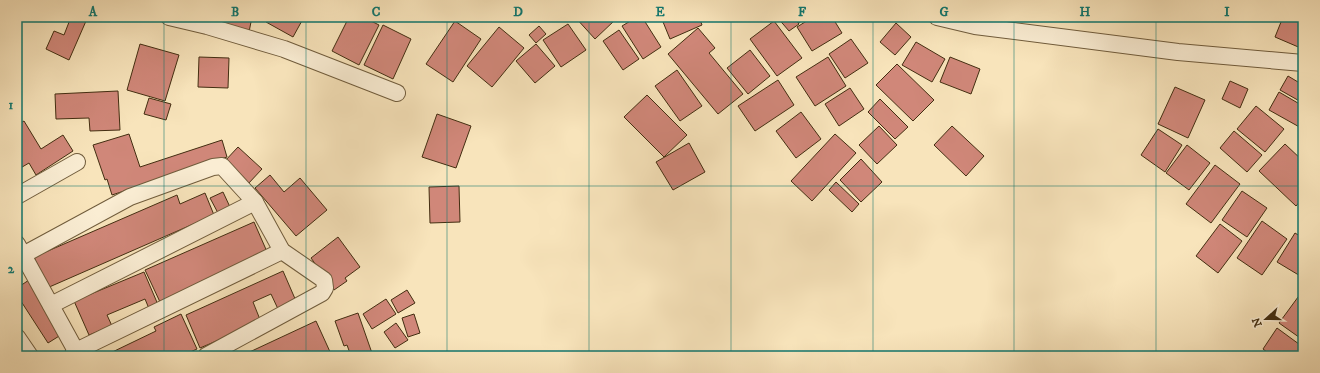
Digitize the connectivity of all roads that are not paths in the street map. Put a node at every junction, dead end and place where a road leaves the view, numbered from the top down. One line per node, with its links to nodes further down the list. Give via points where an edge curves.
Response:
1 (169, 17): 5 (street, via 284,49)
2 (937, 17): 3 (street)
3 (977, 22): 4 (street, via 1178,52)
4 (1303, 63)
5 (397, 93)
6 (77, 162): 7 (street)
7 (17, 196)
8 (255, 202): 9 (street); 10 (street, via 222,166 213,167 130,197); 11 (street)
9 (282, 250): 13 (street); 15 (street, via 324,280 325,288)
10 (19, 253): 11 (street)
11 (51, 305): 13 (street)
12 (17, 337): 14 (street)
13 (74, 353)
14 (30, 356)
15 (206, 356)

